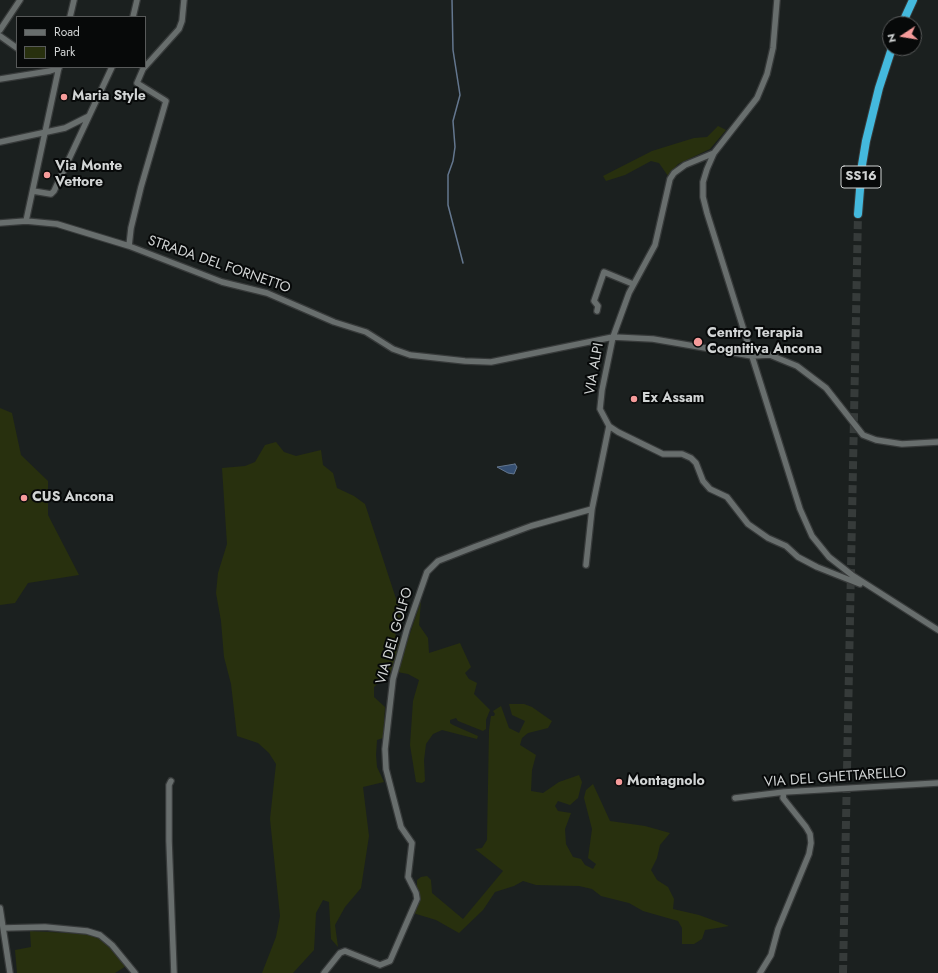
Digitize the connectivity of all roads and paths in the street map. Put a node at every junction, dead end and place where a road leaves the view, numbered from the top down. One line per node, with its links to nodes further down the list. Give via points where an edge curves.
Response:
1 (20, 0): 10 (street)
2 (74, 0): 7 (street)
3 (137, 0): 8 (street)
4 (184, 0): 14 (street, via 179,29)
5 (777, 0): 23 (street, via 767,74 757,98)
6 (913, 0): 9 (highway)
7 (70, 16)
8 (133, 16)
9 (906, 16)
10 (0, 30)
11 (0, 36): 12 (street)
12 (16, 47)
13 (889, 56): 25 (highway, SS16, via 866,141)
14 (146, 66)
15 (59, 68): 21 (street)
16 (112, 68): 20 (street)
17 (144, 68): 28 (street, via 137,83 166,101 141,187)
18 (48, 69): 19 (street)
19 (0, 79)
20 (89, 116): 21 (street, via 65,128); 24 (street, via 54,191 51,194)
21 (45, 132): 22 (street); 24 (street)
22 (0, 142)
23 (714, 154): 29 (street, VIA ALPI, via 685,165 674,173 667,190 662,223 655,245); 32 (street, via 705,175 703,197)
24 (32, 191): 26 (street)
25 (858, 214)
26 (26, 221): 27 (street, STRADA DEL FORNETTO); 28 (street, STRADA DEL FORNETTO, via 57,224)
27 (0, 223)
28 (129, 246): 31 (street, STRADA DEL FORNETTO, via 222,282 267,293 334,322 366,332 393,349 410,355 464,362 491,362)
29 (634, 284): 30 (street, via 604,272 594,301 598,306); 31 (street, VIA ALPI)
30 (597, 311)
31 (613, 337): 32 (street, STRADA DEL FORNETTO, via 653,339); 33 (street, VIA ALPI, via 600,409)
32 (752, 356): 34 (street, STRADA DEL FORNETTO, via 761,354 797,366 826,388 863,435 902,444); 37 (street, via 806,525 829,558)
33 (609, 426): 35 (street); 37 (street, via 663,454 682,454 691,458 710,488 727,497 748,524 768,538 786,546 798,557)
34 (938, 442)
35 (592, 509): 36 (street); 48 (street, VIA DEL GOLFO, via 531,526 474,547 438,561 427,572 393,679 385,749 386,769 401,827 412,843 408,877 417,899 390,961 380,965 345,951 340,953)
36 (586, 565)
37 (870, 588): 38 (street)
38 (938, 630)
39 (171, 781): 47 (street, via 169,842)
40 (938, 783): 41 (street, VIA DEL GHETTARELLO)
41 (784, 792): 42 (street, VIA DEL GHETTARELLO); 49 (street, via 783,798 806,827 811,843 809,854 778,929 771,955)
42 (735, 798)
43 (0, 908): 44 (street)
44 (4, 928): 45 (street); 46 (street, via 45,927 87,931 100,935 112,945)
45 (10, 973)
46 (135, 973)
47 (174, 973)
48 (324, 973)
49 (760, 973)

